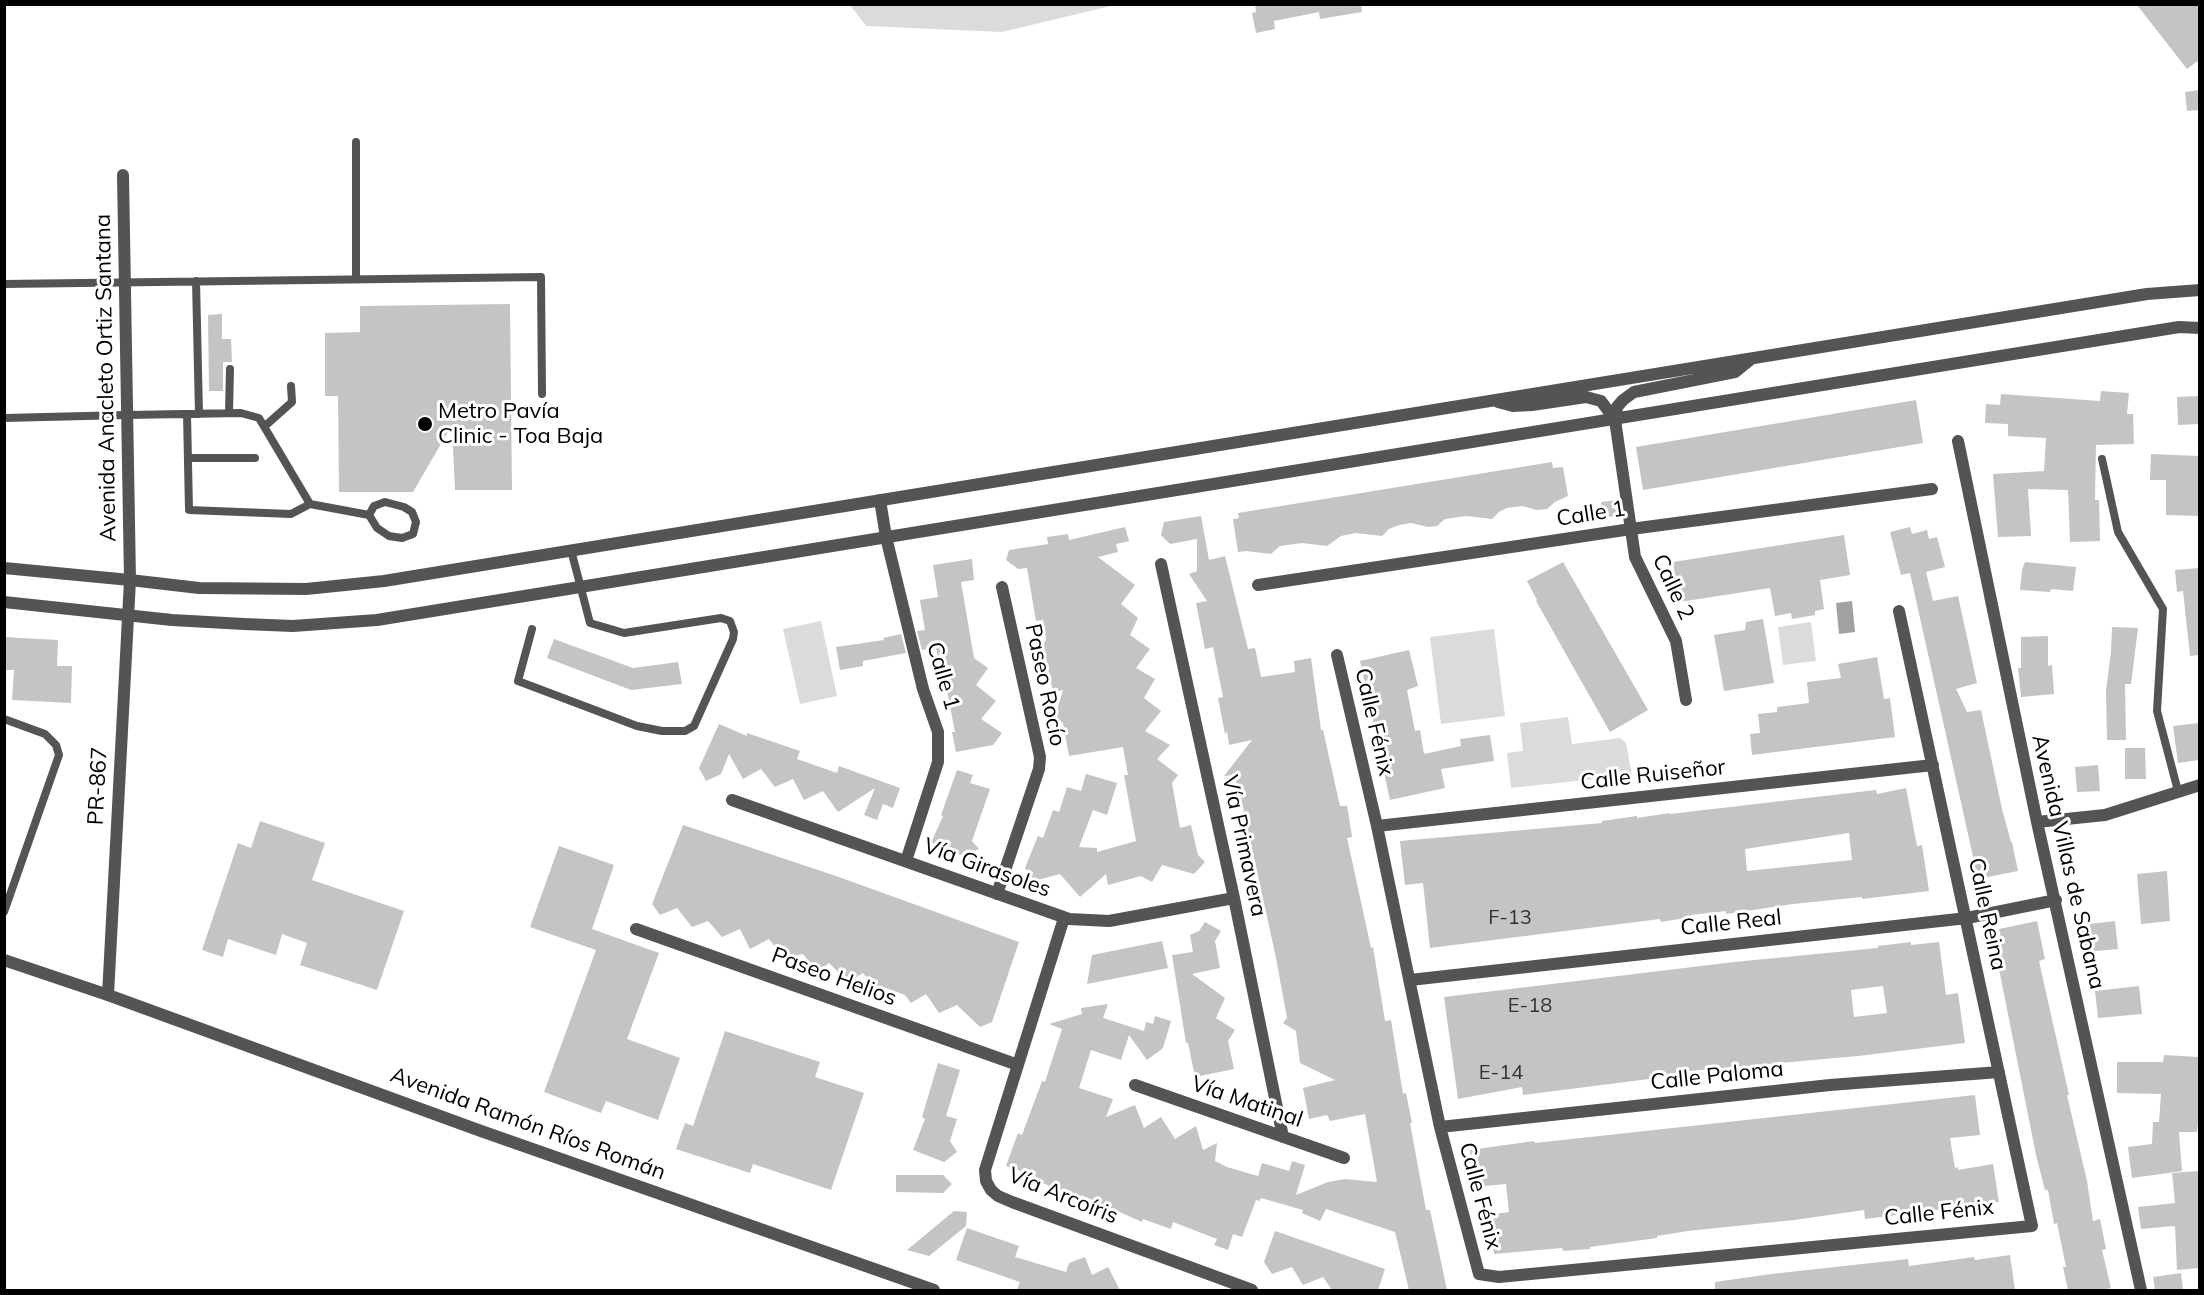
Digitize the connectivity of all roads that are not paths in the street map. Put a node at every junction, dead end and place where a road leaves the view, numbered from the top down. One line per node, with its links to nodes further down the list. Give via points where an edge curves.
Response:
1 (356, 142): 3 (lane)
2 (123, 175): 5 (street, Avenida Anacleto Ortiz Santana)
3 (356, 279): 4 (lane); 12 (lane, via 541,277)
4 (196, 281): 5 (lane); 16 (lane)
5 (125, 282): 6 (lane); 17 (street, Avenida Anacleto Ortiz Santana)
6 (4, 284)
7 (2199, 290): 9 (street, via 2147,294)
8 (2199, 328): 19 (street, via 2179,327)
9 (1752, 358): 13 (street); 19 (street, via 1735,372 1634,392 1617,407)
10 (230, 369): 14 (lane)
11 (291, 386): 20 (lane, via 292,402)
12 (542, 394)
13 (1491, 401): 19 (street, via 1513,406 1586,397 1601,401); 26 (street)
14 (229, 413): 16 (lane); 20 (lane, via 259,418)
15 (187, 414): 16 (lane); 17 (lane); 22 (lane)
16 (199, 414)
17 (127, 415): 18 (lane); 34 (street, Avenida Anacleto Ortiz Santana)
18 (4, 418)
19 (1615, 420): 29 (street, Calle 2); 30 (street)
20 (265, 426): 27 (lane)
21 (1958, 441): 49 (street, Avenida Villas de Sabana)
22 (188, 458): 23 (lane); 27 (lane, via 189,510 291,514)
23 (255, 458)
24 (2102, 459): 47 (lane, via 2118,531 2163,609 2157,711)
25 (1932, 489): 29 (street, Calle 1)
26 (880, 500): 30 (street, Calle 1); 31 (street)
27 (310, 504): 28 (lane)
28 (369, 515): 28 (lane, via 376,528 389,536 402,538 413,534 416,522 412,512 404,507 385,502 374,506)
29 (1631, 529): 35 (street, Calle 1); 43 (street, Calle 2, via 1635,557 1676,641)
30 (886, 537): 36 (street); 51 (street, Calle 1, via 923,689 938,732 938,762)
31 (571, 550): 34 (street, via 384,581 306,589 199,588); 36 (lane)
32 (1161, 564): 53 (street, Vía Primavera)
33 (4, 568): 34 (street)
34 (129, 580): 40 (street, PR-867 / PR-867)
35 (1258, 585)
36 (580, 587): 40 (street, via 377,620 293,626); 41 (lane, via 590,623 624,633 721,618 730,621 733,639 694,726 685,731 637,726 518,681)
37 (1002, 587): 52 (street, Paseo Rocío, via 1040,757)
38 (4, 602): 40 (street)
39 (1899, 611): 45 (street, Calle Reina)
40 (128, 614): 61 (street, PR-867 / PR-867)
41 (532, 629)
42 (1337, 655): 50 (street, Calle Fénix)
43 (1686, 700)
44 (4, 719): 55 (lane, via 45,734 56,745 59,755)
45 (1933, 765): 50 (street, Calle Ruiseñor); 57 (street, Calle Reina)
46 (2199, 785): 47 (street)
47 (2178, 791): 49 (street, via 2105,815)
48 (732, 800): 51 (street, Vía Girasoles)
49 (2037, 822): 54 (street, Avenida Villas de Sabana)
50 (1377, 826): 60 (street, Calle Fénix)
51 (906, 861): 52 (street, Vía Girasoles)
52 (997, 894): 56 (street, Vía Girasoles)
53 (1234, 898): 56 (street, Vía Girasoles, via 1109,921); 66 (street, Vía Primavera)
54 (2056, 900): 57 (street, Calle Real); 71 (street, Avenida Villas de Sabana)
55 (4, 912)
56 (1064, 918): 62 (street, Vía Arcoíris)
57 (1966, 918): 60 (street, Calle Real); 63 (street, Calle Reina)
58 (636, 929): 62 (street, Paseo Helios)
59 (4, 960): 61 (street, Avenida Ramón Ríos Román)
60 (1410, 980): 65 (street, Calle Fénix)
61 (108, 995): 69 (street, Avenida Ramón Ríos Román)
62 (1018, 1065): 70 (street, Vía Arcoíris, via 985,1170 991,1190 1011,1202)
63 (1999, 1072): 65 (street, Calle Paloma, via 1830,1085); 68 (street, Calle Reina)
64 (1135, 1085): 66 (street, Vía Matinal)
65 (1440, 1127): 68 (street, Calle Fénix, via 1479,1274 1499,1277)
66 (1283, 1137): 67 (street, Vía Matinal)
67 (1344, 1158)
68 (2032, 1226)
69 (934, 1290)
70 (1252, 1290)
71 (2141, 1290)

